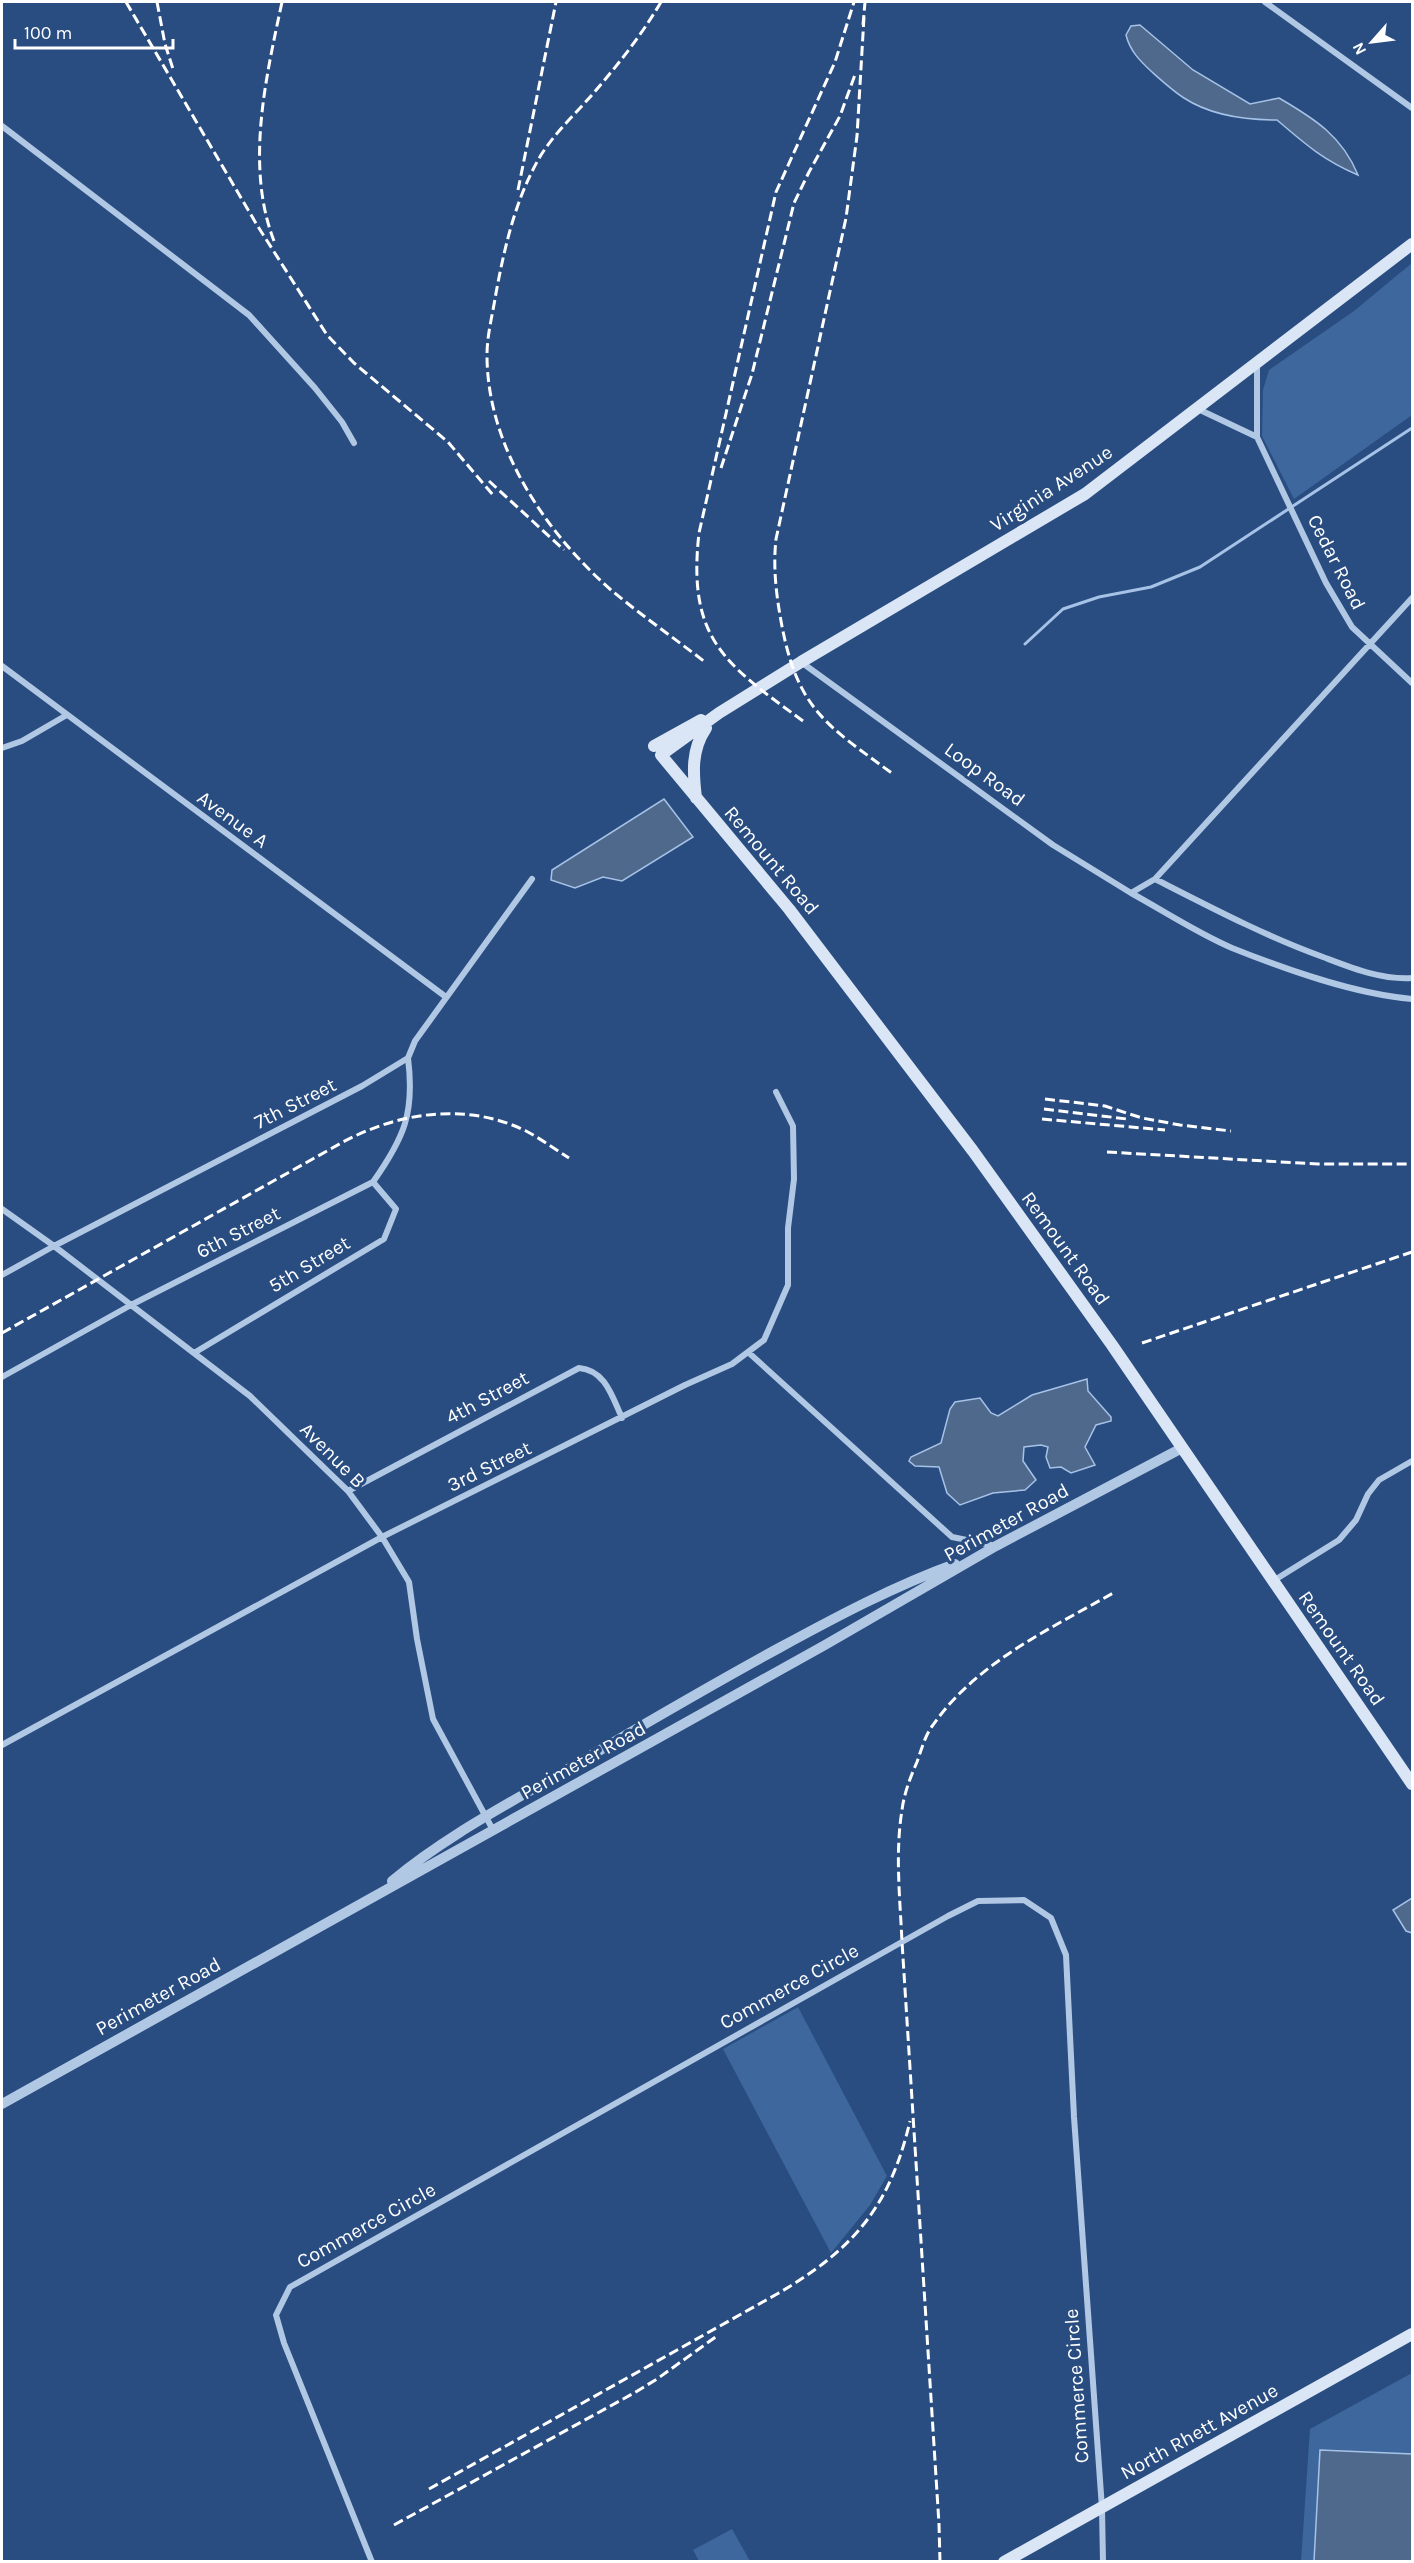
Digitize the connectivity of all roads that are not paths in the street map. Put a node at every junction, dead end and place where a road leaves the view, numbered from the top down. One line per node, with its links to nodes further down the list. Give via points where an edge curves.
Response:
1 (1265, 2): 2 (street)
2 (1413, 108)
3 (2, 126): 8 (street, via 249,315 315,388)
4 (1413, 244): 5 (main road, Virginia Avenue)
5 (1257, 364): 6 (main road, Virginia Avenue); 7 (street, Cedar Road)
6 (1198, 408): 7 (street); 11 (main road, Virginia Avenue, via 1085,494)
7 (1257, 437): 10 (street, Cedar Road, via 1326,583 1352,627)
8 (354, 443)
9 (1413, 598): 10 (street)
10 (1370, 642): 13 (street, Cedar Road); 20 (street)
11 (801, 662): 15 (main road, Virginia Avenue); 21 (street, Loop Road, via 1053,845)
12 (2, 666): 14 (street, Avenue A)
13 (1413, 683)
14 (65, 716): 16 (street); 23 (street, Avenue A)
15 (715, 717): 17 (main road, Virginia Avenue); 18 (main road, via 697,742)
16 (2, 748)
17 (657, 750): 18 (main road, Remount Road)
18 (696, 799): 36 (main road, Remount Road, via 789,909 973,1150)
19 (532, 879): 23 (street)
20 (1155, 879): 21 (street); 22 (street, via 1269,936 1366,974)
21 (1131, 893): 24 (street, Loop Road, via 1230,947 1326,981)
22 (1413, 978)
23 (446, 997): 25 (street, via 415,1041)
24 (1413, 999)
25 (408, 1058): 27 (street, 6th Street, via 411,1085 407,1117 395,1150); 29 (street, 7th Street, via 362,1086)
26 (776, 1092): 32 (street, 3rd Street, via 793,1126 788,1285 764,1340)
27 (373, 1182): 31 (street, 6th Street); 33 (street, 5th Street, via 396,1209 384,1239)
28 (2, 1209): 29 (street, Avenue B)
29 (54, 1245): 30 (street, 7th Street); 31 (street, Avenue B)
30 (2, 1275)
31 (131, 1305): 33 (street, Avenue B); 34 (street, 6th Street)
32 (748, 1352): 35 (street, 3rd Street, via 732,1364); 40 (street, via 952,1537)
33 (194, 1353): 38 (street, Avenue B, via 250,1396)
34 (2, 1377)
35 (622, 1418): 38 (street, 4th Street, via 606,1384 591,1369 579,1368); 39 (street, 3rd Street)
36 (1182, 1448): 40 (street, Perimeter Road); 42 (main road, Remount Road)
37 (1413, 1461): 42 (street, via 1379,1480 1356,1520 1339,1540)
38 (348, 1491): 39 (street, Avenue B)
39 (382, 1537): 45 (street, 3rd Street); 47 (street, Avenue B, via 409,1582 433,1719)
40 (996, 1546): 41 (street, Perimeter Road)
41 (982, 1554): 43 (street, via 887,1592); 44 (street, Perimeter Road)
42 (1272, 1582): 46 (main road, Remount Road)
43 (759, 1659): 44 (street); 47 (street, via 663,1711)
44 (770, 1676): 48 (street, Perimeter Road)
45 (2, 1745)
46 (1413, 1784)
47 (486, 1818): 48 (street, Avenue B); 49 (street, via 416,1861)
48 (493, 1830): 49 (street, Perimeter Road)
49 (371, 1898): 50 (street, Perimeter Road)
50 (2, 2104)
51 (1413, 2334): 52 (main road, North Rhett Avenue)
52 (1102, 2508): 53 (street, Commerce Circle, via 1066,1955 1051,1918 1024,1900 978,1900 290,2287 276,2315 284,2343); 54 (main road, North Rhett Avenue); 55 (street, Commerce Circle)
53 (372, 2562)
54 (1004, 2562)
55 (1103, 2562)

